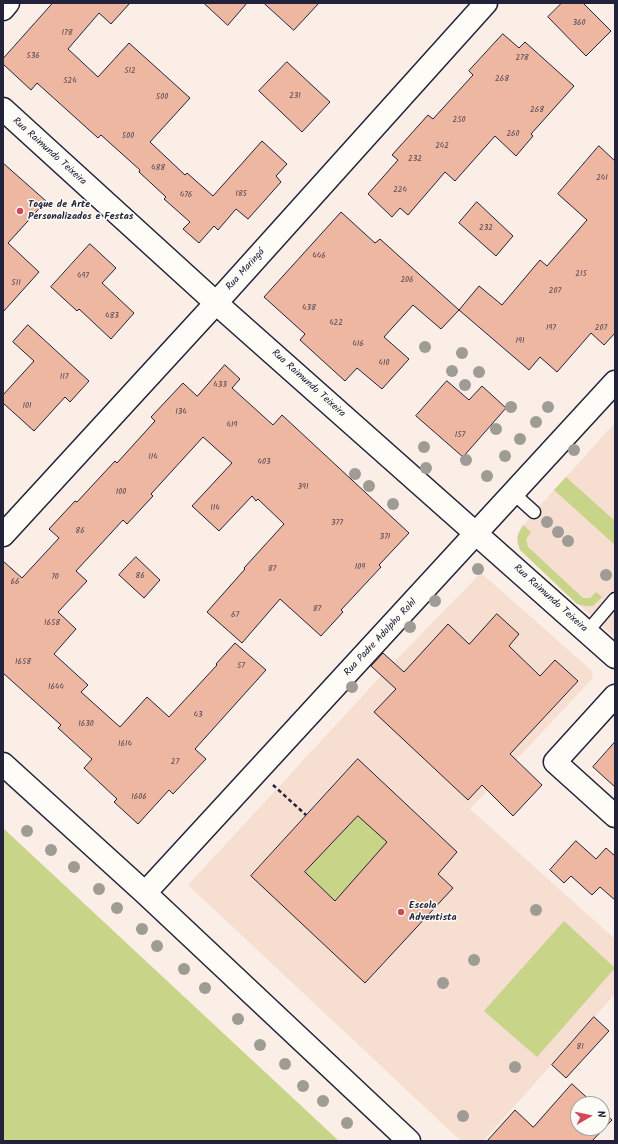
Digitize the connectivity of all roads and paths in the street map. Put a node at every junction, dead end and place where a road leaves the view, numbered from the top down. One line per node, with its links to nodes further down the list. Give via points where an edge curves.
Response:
1 (8, 3): 3 (street)
2 (486, 3): 5 (street, Rua Maringá)
3 (3, 9)
4 (3, 109): 5 (street, Rua Raimundo Teixeira)
5 (216, 304): 9 (street, Rua Raimundo Teixeira); 10 (street, Rua Maringá)
6 (615, 382): 7 (street, Rua Padre Adolpho Rohl)
7 (513, 494): 8 (lane); 9 (street, Rua Padre Adolpho Rohl)
8 (534, 512)
9 (476, 534): 12 (street, Rua Raimundo Teixeira); 16 (street, Rua Padre Adolpho Rohl)
10 (3, 535)
11 (615, 599): 12 (lane)
12 (587, 632): 13 (street, Rua Raimundo Teixeira)
13 (615, 657)
14 (615, 696): 18 (street, via 555,762)
15 (3, 764): 19 (street)
16 (257, 772): 17 (path); 19 (street, Rua Padre Adolpho Rohl)
17 (306, 815)
18 (615, 816)
19 (145, 893): 20 (street)
20 (408, 1141)

